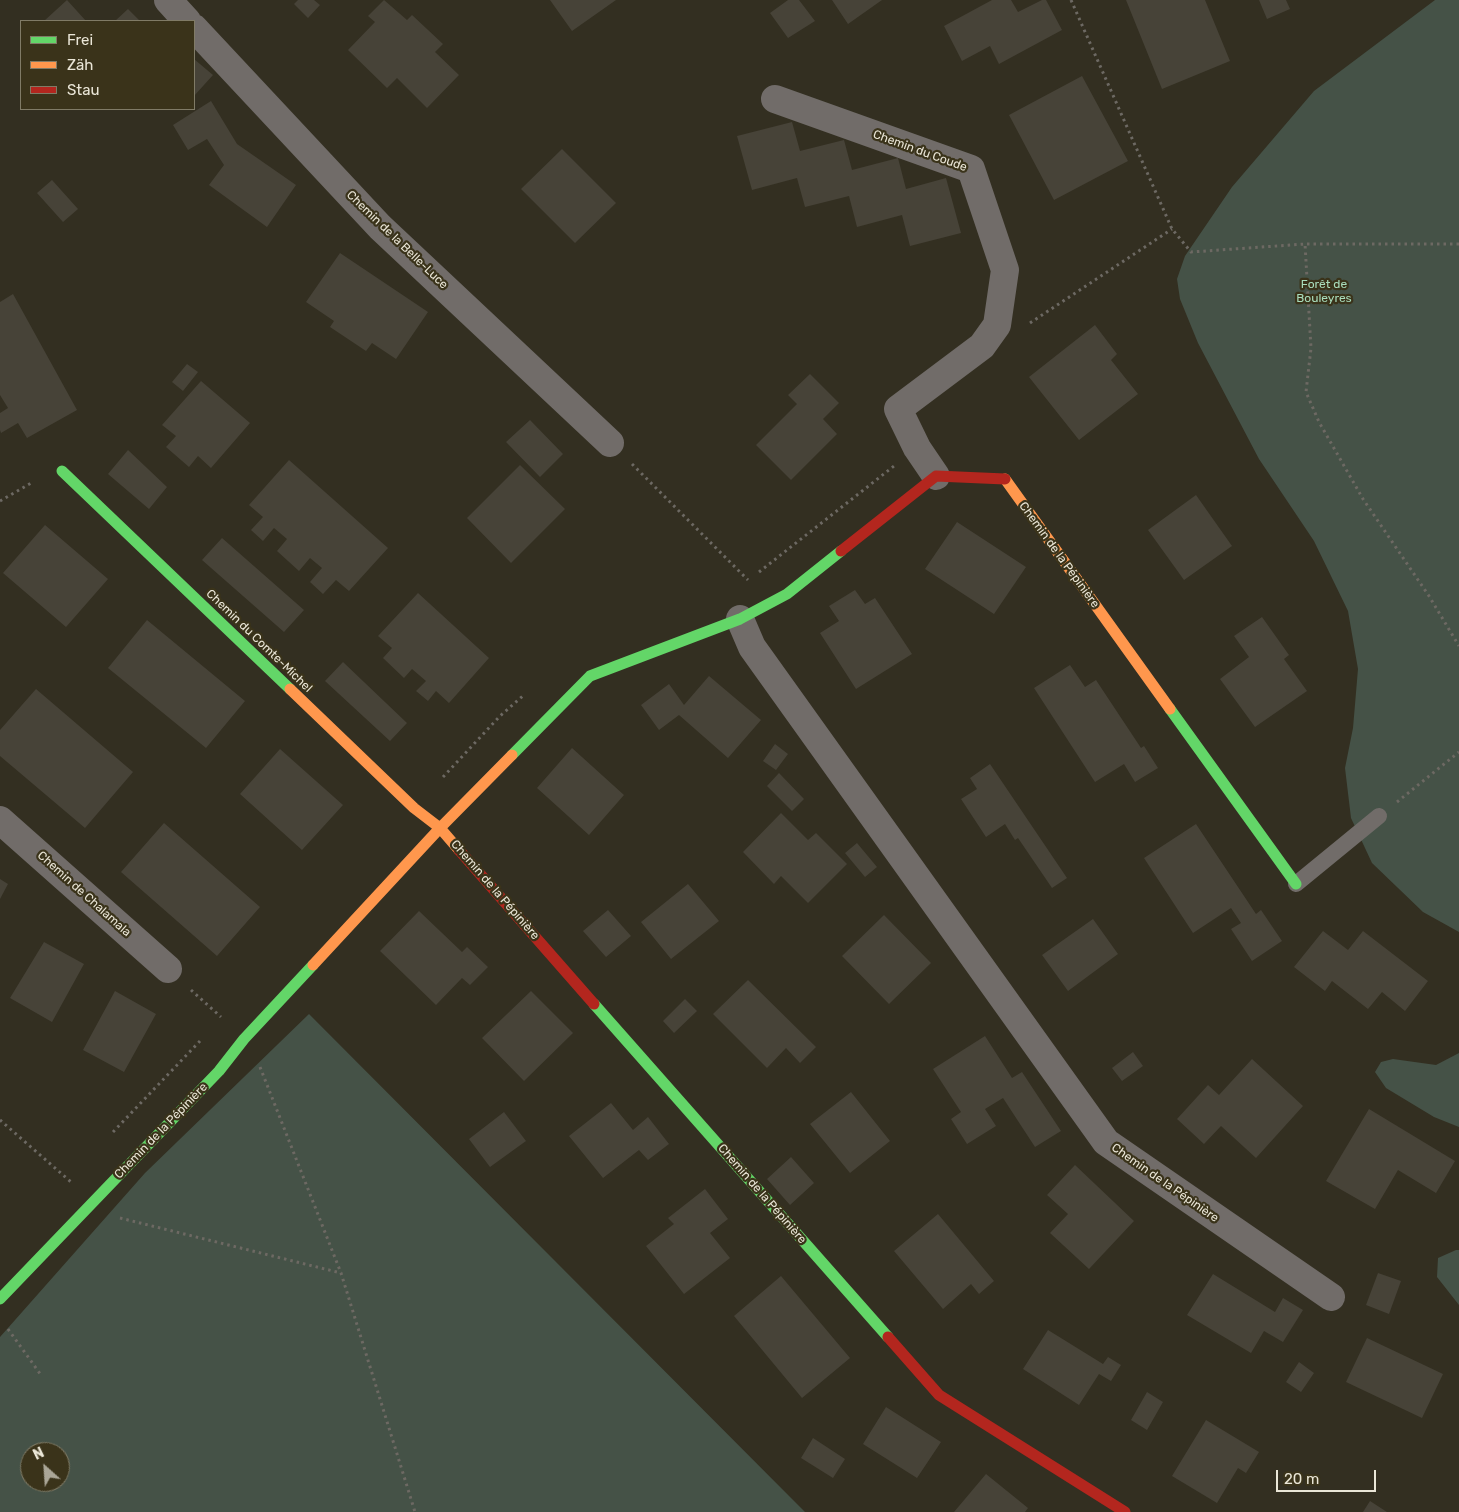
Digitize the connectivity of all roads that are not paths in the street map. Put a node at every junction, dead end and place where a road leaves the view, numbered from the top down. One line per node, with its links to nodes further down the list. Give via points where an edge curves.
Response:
1 (168, 0): 2 (street)
2 (187, 20)
3 (195, 29): 5 (street, Chemin de la Belle-Luce, via 380,227)
4 (775, 98): 7 (street, Chemin du Coude, via 971,169 1005,270 997,325 982,346 898,409 917,448)
5 (610, 443)
6 (62, 471): 11 (street, Chemin du Comte-Michel, via 414,808)
7 (936, 476): 8 (street, Chemin de la Pépinière, via 787,594); 12 (street, Chemin de la Pépinière, via 1005,479)
8 (740, 618): 11 (street, Chemin de la Pépinière, via 590,676); 14 (street, Chemin de la Pépinière, via 752,647 1106,1142)
9 (1379, 816): 12 (lane)
10 (0, 820): 13 (street, Chemin de Chalamala)
11 (440, 828): 15 (street, Chemin de la Pépinière, via 244,1039 219,1071); 16 (street, Chemin de la Pépinière, via 938,1395)
12 (1296, 884)
13 (168, 969)
14 (1332, 1297)
15 (0, 1299)
16 (1125, 1512)

